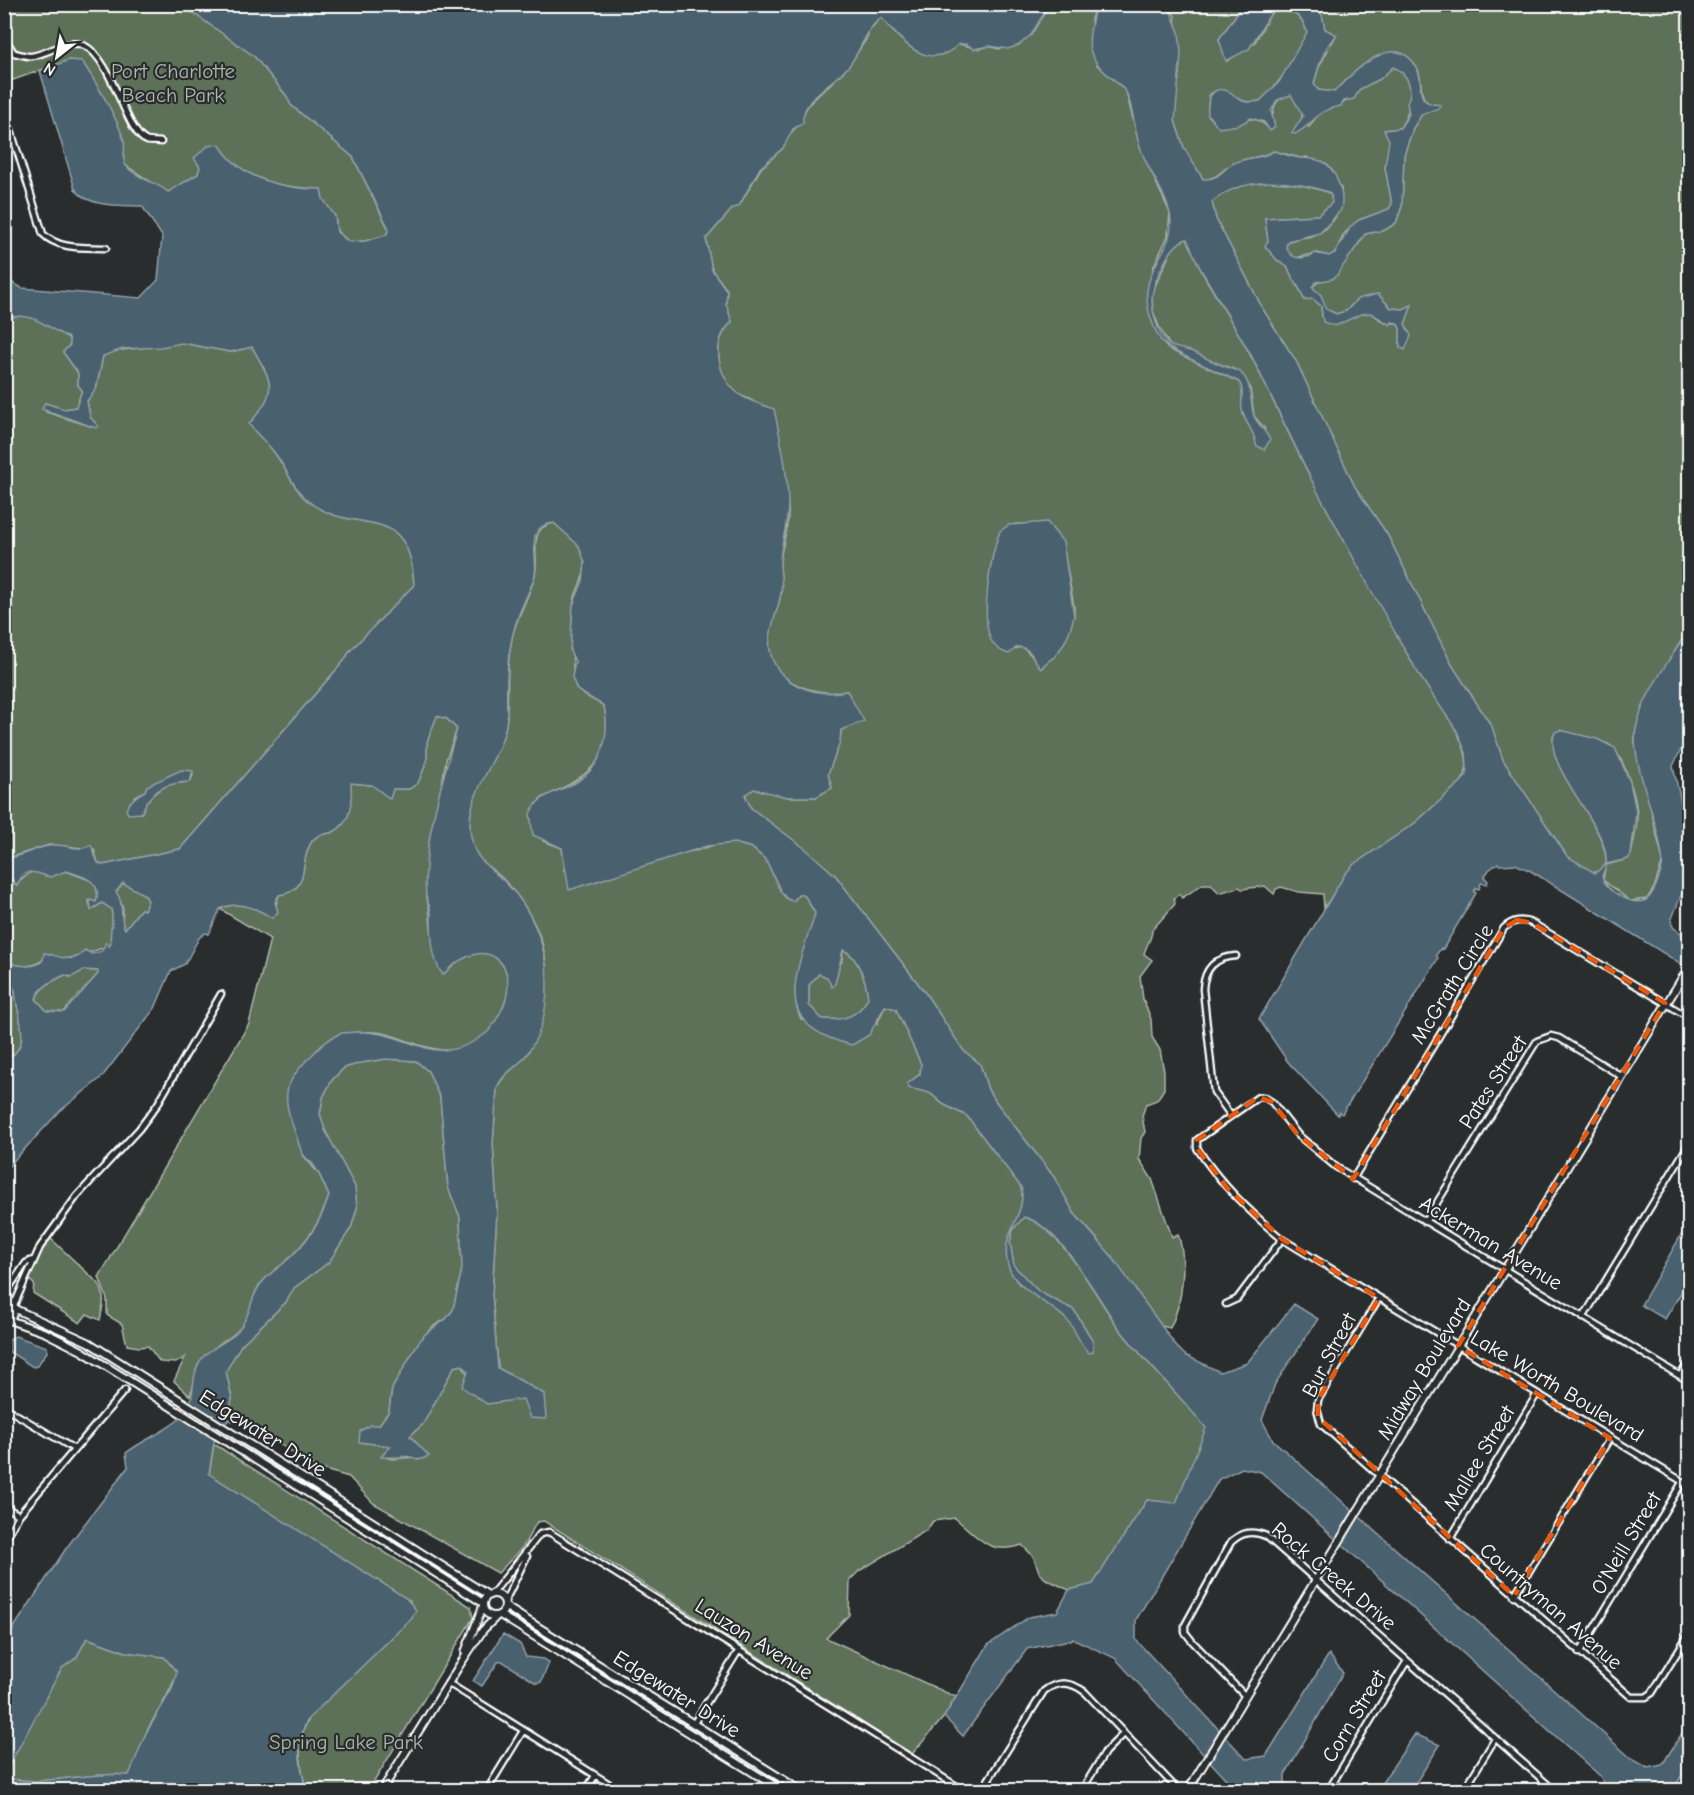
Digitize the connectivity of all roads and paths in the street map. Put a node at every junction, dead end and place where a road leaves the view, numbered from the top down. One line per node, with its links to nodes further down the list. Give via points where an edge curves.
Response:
1 (4, 36): 3 (street, via 14,52 31,56 69,44 88,47 108,74 137,134 147,141)
2 (4, 108): 4 (street, via 44,234 63,245)
3 (161, 142)
4 (106, 248)
5 (1236, 956): 11 (street, via 1224,956 1211,966 1203,980 1214,1092)
6 (1689, 964): 8 (street, Midway Boulevard)
7 (221, 994): 16 (street, via 157,1105 77,1196)
8 (1665, 1003): 9 (street, McGrath Circle); 10 (street, Midway Boulevard); 13 (street, McGrath Circle, via 1532,923 1510,923)
9 (1689, 1018)
10 (1621, 1076): 14 (street, Pates Street, via 1559,1038 1551,1036 1537,1041); 17 (street, Midway Boulevard)
11 (1231, 1116): 13 (street, Ackerman Avenue, via 1264,1097 1317,1152); 15 (street, Lake Worth Boulevard, via 1197,1140 1197,1148 1245,1206)
12 (1689, 1142): 22 (street)
13 (1353, 1179): 14 (street, Ackerman Avenue)
14 (1425, 1222): 17 (street, Ackerman Avenue)
15 (1282, 1239): 19 (street, Lake Worth Boulevard); 20 (street, via 1238,1299)
16 (33, 1260): 18 (street, via 26,1263); 21 (street)
17 (1503, 1270): 22 (street, Ackerman Avenue); 24 (street, Midway Boulevard)
18 (4, 1296): 21 (street, Edgewater Drive)
19 (1379, 1298): 24 (street, Lake Worth Boulevard); 34 (street, Bur Street, via 1318,1400 1317,1409 1321,1424)
20 (1226, 1304)
21 (15, 1307): 23 (street); 37 (street, Edgewater Drive, via 80,1338)
22 (1583, 1318): 26 (street, Ackerman Avenue)
23 (6, 1321): 33 (street, Edgewater Drive, via 68,1343)
24 (1458, 1346): 29 (street, Lake Worth Boulevard); 34 (street, Midway Boulevard)
25 (1689, 1360): 26 (street)
26 (1680, 1376): 27 (street, Ackerman Avenue)
27 (1689, 1382)
28 (125, 1390): 32 (street)
29 (1537, 1394): 31 (street, Lake Worth Boulevard); 40 (street, Mallee Street)
30 (4, 1407): 32 (street)
31 (1610, 1438): 35 (street, Lake Worth Boulevard); 45 (street)
32 (74, 1449): 39 (street)
33 (277, 1472): 37 (street, via 288,1473); 46 (street, Edgewater Drive)
34 (1379, 1476): 40 (street, Countryman Avenue); 43 (street, Midway Boulevard)
35 (1683, 1482): 36 (street, Lake Worth Boulevard); 51 (street, O'Neill Street)
36 (1689, 1486)
37 (339, 1501): 44 (street, Edgewater Drive)
38 (4, 1506): 39 (street)
39 (19, 1515): 41 (street)
40 (1450, 1539): 45 (street, Countryman Avenue)
41 (4, 1542)
42 (531, 1548): 44 (street, Lauzon Avenue); 47 (street, Lauzon Avenue); 50 (street, Lauzon Avenue, via 543,1531 557,1535)
43 (1316, 1580): 52 (street, Rock Creek Drive); 55 (street, Midway Boulevard); 55 (street, Rock Creek Drive, via 1266,1536 1244,1533 1232,1542 1186,1618 1185,1632)
44 (491, 1594): 46 (street); 47 (street, via 501,1596)
45 (1514, 1596): 51 (street, Countryman Avenue)
46 (483, 1604): 48 (street, via 488,1614); 53 (street)
47 (505, 1604): 48 (street); 56 (street, Edgewater Drive)
48 (498, 1615): 53 (street); 66 (street, Edgewater Drive)
49 (1689, 1632): 51 (street, Countryman Avenue, via 1646,1697 1624,1693)
50 (739, 1650): 56 (street); 68 (street, Lauzon Avenue)
51 (1579, 1653)
52 (1407, 1661): 59 (street, Rock Creek Drive); 61 (street, Corn Street)
53 (459, 1666): 54 (street)
54 (448, 1683): 57 (street); 62 (street)
55 (1245, 1696): 72 (street, Midway Boulevard)
56 (694, 1723): 67 (street, Edgewater Drive)
57 (524, 1731): 60 (street); 63 (street)
58 (1124, 1733): 69 (street, via 1078,1686 1051,1686 1034,1706); 70 (street, via 1105,1752); 71 (street)
59 (1495, 1739): 73 (street); 74 (street, Rock Creek Drive)
60 (595, 1776): 64 (street); 65 (street)
61 (1329, 1789)
62 (382, 1791)
63 (487, 1791)
64 (586, 1791)
65 (619, 1791)
66 (781, 1791)
67 (800, 1791)
68 (963, 1791)
69 (982, 1791)
70 (1082, 1791)
71 (1178, 1791)
72 (1188, 1791)
73 (1464, 1791)
74 (1554, 1791)

